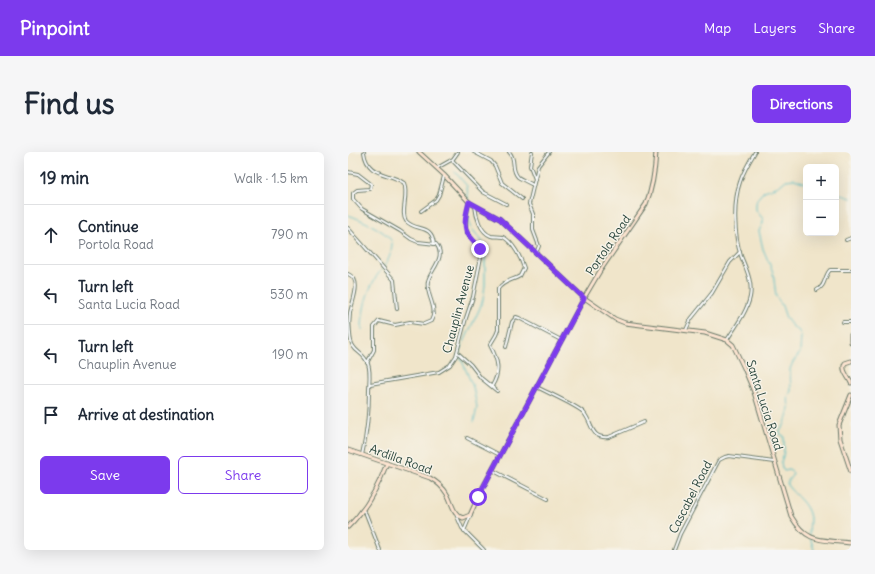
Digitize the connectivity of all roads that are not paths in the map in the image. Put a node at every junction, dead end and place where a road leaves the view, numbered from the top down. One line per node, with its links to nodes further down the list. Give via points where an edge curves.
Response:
1 (364, 152): 24 (street, via 366,162 372,168 404,183 404,218 407,222 427,230 433,237)
2 (419, 152): 11 (street)
3 (458, 152): 10 (street)
4 (474, 152): 16 (street, via 491,161 502,183)
5 (509, 152): 15 (street, via 513,157 516,175)
6 (532, 152): 14 (street, via 530,166)
7 (549, 152): 14 (street, via 539,165)
8 (656, 152): 30 (street, Portola Road, via 654,179 646,204)
9 (754, 152): 25 (street, via 737,193 736,229)
10 (452, 160): 11 (street); 18 (street, via 484,192)
11 (437, 168): 13 (street)
12 (348, 172): 24 (street, via 358,174 371,184 370,189 357,190 353,193 353,199 359,207 411,239)
13 (444, 175): 17 (street); 20 (street, via 436,200)
14 (535, 179): 15 (street)
15 (533, 184): 26 (street, via 529,204 533,214 533,230 539,246)
16 (522, 199)
17 (469, 202): 19 (street); 40 (street, Chauplin Avenue, via 466,229 479,247 481,257)
18 (506, 204)
19 (475, 205): 26 (street, via 500,219); 45 (street, via 479,223 484,230 491,236 506,240 518,253 524,268 520,276 501,284 498,291 498,330 490,346 498,370)
20 (422, 211)
21 (348, 228): 31 (street, via 394,280)
22 (851, 238): 23 (street)
23 (846, 240)
24 (434, 244): 42 (street, via 440,253 428,282 428,294 434,311 432,319 427,323 410,322 398,325 379,321 374,327 374,347)
25 (740, 251): 34 (street, via 691,319); 37 (street, via 749,276 751,295)
26 (536, 253): 30 (street)
27 (851, 270): 29 (street, via 830,270 824,285)
28 (348, 274): 42 (street, via 356,283 349,317 351,344)
29 (817, 290)
30 (584, 298): 34 (street, via 621,322); 36 (street, Portola Road)
31 (397, 309)
32 (843, 322): 33 (street)
33 (851, 322)
34 (686, 330): 37 (street)
35 (851, 335): 38 (street)
36 (562, 340): 39 (street, via 516,317); 46 (street, Portola Road)
37 (727, 340): 54 (street, Santa Lucia Road, via 736,348 751,383)
38 (851, 342)
39 (506, 347)
40 (458, 353): 44 (street, Chauplin Avenue, via 450,365 439,372); 45 (street)
41 (851, 361): 43 (street, via 844,366)
42 (367, 363): 44 (street)
43 (851, 383)
44 (370, 384): 52 (street, via 368,426)
45 (492, 386): 47 (street)
46 (537, 387): 49 (street, via 584,412 593,431 599,437 609,438); 53 (street, Portola Road)
47 (497, 390)
48 (851, 395): 57 (street, via 839,425 840,439)
49 (644, 422)
50 (467, 438): 53 (street)
51 (348, 450): 52 (street, Ardilla Road)
52 (362, 455): 55 (street, Ardilla Road)
53 (500, 455): 56 (street, Portola Road)
54 (774, 462): 64 (street, Santa Lucia Road, via 791,516 798,527 816,539); 67 (street, Cascabel Road, via 729,456 719,460)
55 (387, 463): 59 (street, via 376,491); 60 (street, Ardilla Road, via 426,476 437,483 448,496)
56 (492, 470): 58 (street); 61 (street, Portola Road)
57 (851, 472)
58 (548, 499)
59 (363, 510): 62 (street); 65 (street)
60 (456, 513): 61 (street, via 463,518); 63 (street, Ardilla Road)
61 (471, 513): 63 (street, Portola Road)
62 (348, 527)
63 (464, 531): 66 (street, Ardilla Road)
64 (851, 543)
65 (380, 550)
66 (484, 550)
67 (674, 550)

